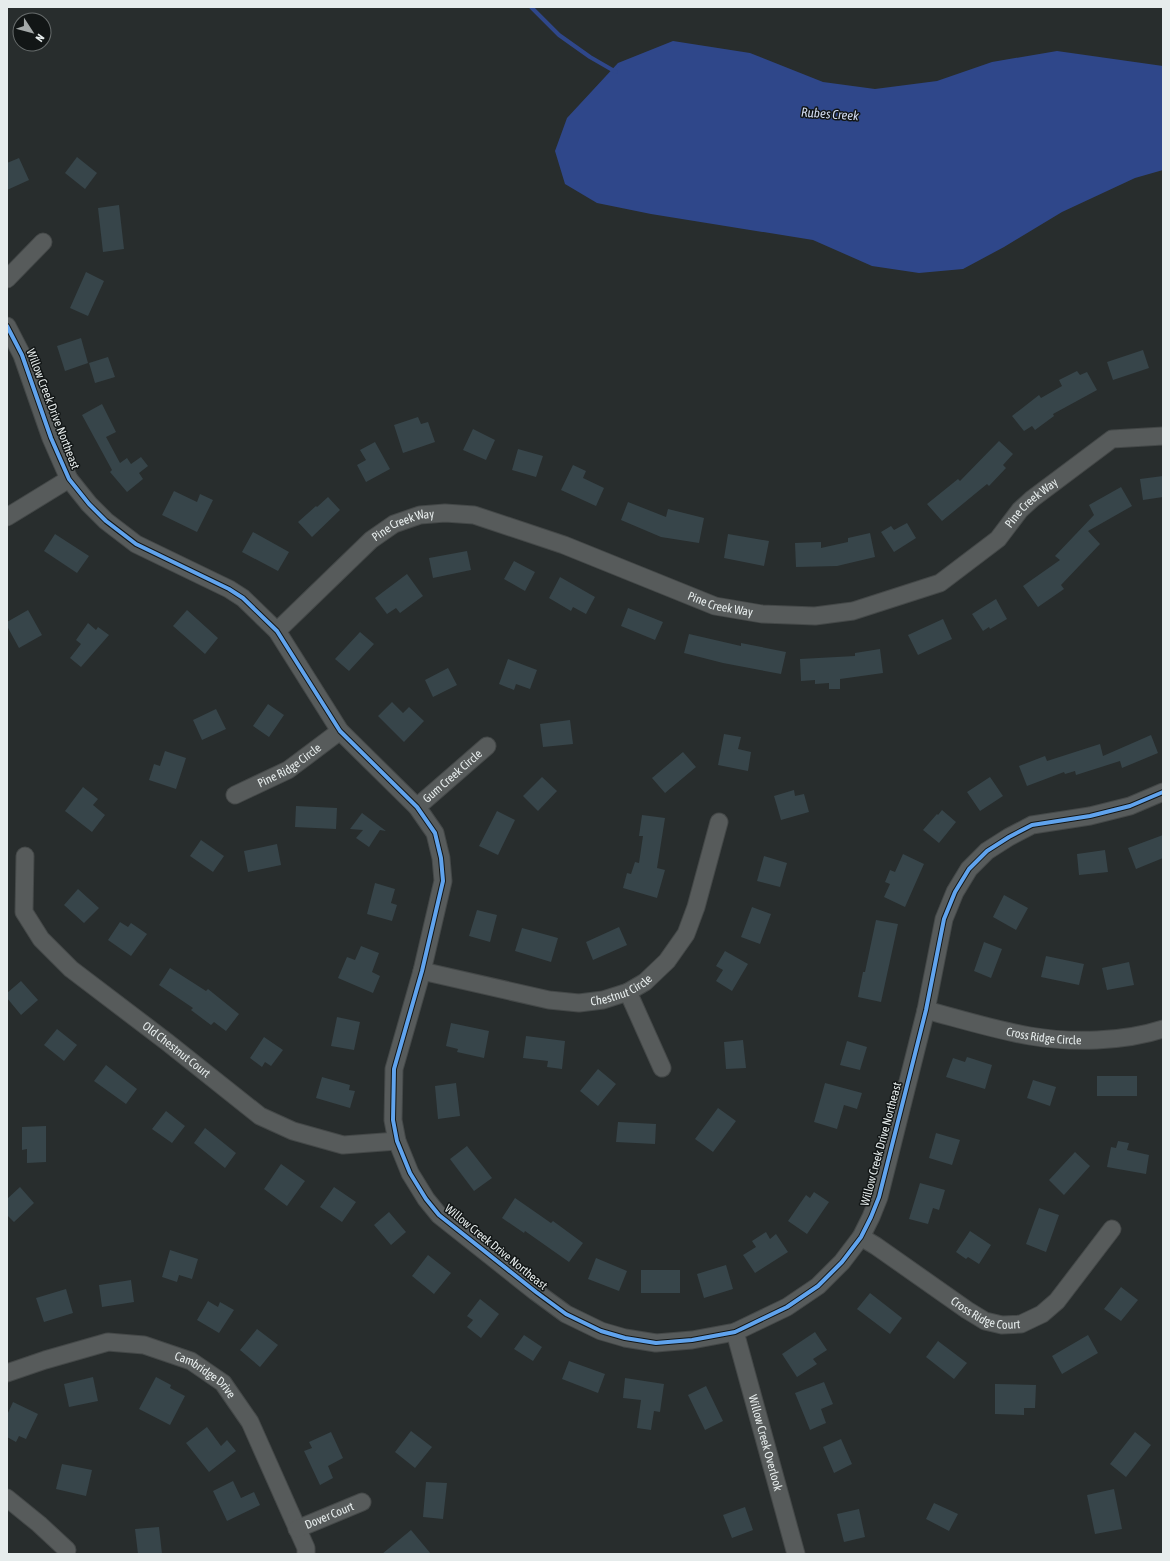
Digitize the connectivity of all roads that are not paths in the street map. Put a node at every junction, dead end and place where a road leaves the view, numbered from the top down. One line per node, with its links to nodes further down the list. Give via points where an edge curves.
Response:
1 (44, 242): 2 (street)
2 (7, 280)
3 (7, 326): 5 (street, Willow Creek Drive Northeast, via 22,355)
4 (1163, 436): 7 (street, Pine Creek Way, via 1112,439 1032,499 1020,510 998,539 940,583 853,611 815,616 762,614 715,606 549,540 474,515 444,514 420,515 394,524 371,540)
5 (69, 478): 6 (street); 7 (street, Willow Creek Drive Northeast, via 106,521 130,541 229,589 243,598)
6 (7, 517)
7 (277, 631): 8 (street, Willow Creek Drive Northeast)
8 (340, 731): 11 (street, Pine Ridge Circle, via 288,770); 12 (street, Willow Creek Drive Northeast)
9 (487, 746): 12 (street, Gum Creek Circle)
10 (1163, 792): 17 (street, Willow Creek Drive Northeast, via 1130,806 1090,816 1032,825 987,851 969,869 955,892 944,918)
11 (235, 795)
12 (417, 807): 15 (street, Willow Creek Drive Northeast, via 434,833 441,858 443,881)
13 (719, 822): 16 (street, Chestnut Circle, via 686,934 667,961 645,982)
14 (25, 863): 20 (street, Old Chestnut Court, via 24,912 41,939 72,969 260,1116 293,1131 343,1145)
15 (422, 971): 16 (street, Chestnut Circle, via 549,1000 580,1003 603,1000); 20 (street, Willow Creek Drive Northeast, via 394,1069 393,1120)
16 (628, 992): 19 (street)
17 (926, 1010): 18 (street, Cross Ridge Circle, via 1030,1036 1070,1040 1108,1040 1145,1035); 22 (street, Willow Creek Drive Northeast, via 879,1197)
18 (1163, 1029)
19 (662, 1068)
20 (397, 1141): 23 (street, Willow Creek Drive Northeast, via 410,1173 439,1215 566,1314 601,1331 656,1343)
21 (1112, 1229): 22 (street, Cross Ridge Court, via 1057,1301 1042,1314 1021,1324 1002,1325 985,1321 967,1310)
22 (861, 1237): 23 (street, Willow Creek Drive Northeast, via 842,1262 818,1286 787,1307)
23 (735, 1332): 30 (street, Willow Creek Overlook)
24 (7, 1373): 27 (street, Cambridge Drive, via 108,1342 144,1345 191,1361 223,1383 250,1422)
25 (7, 1498): 28 (street)
26 (362, 1502): 27 (street, Dover Court)
27 (297, 1529): 29 (street, Cambridge Drive, via 306,1548)
28 (67, 1550)
29 (306, 1554)
30 (796, 1554)

